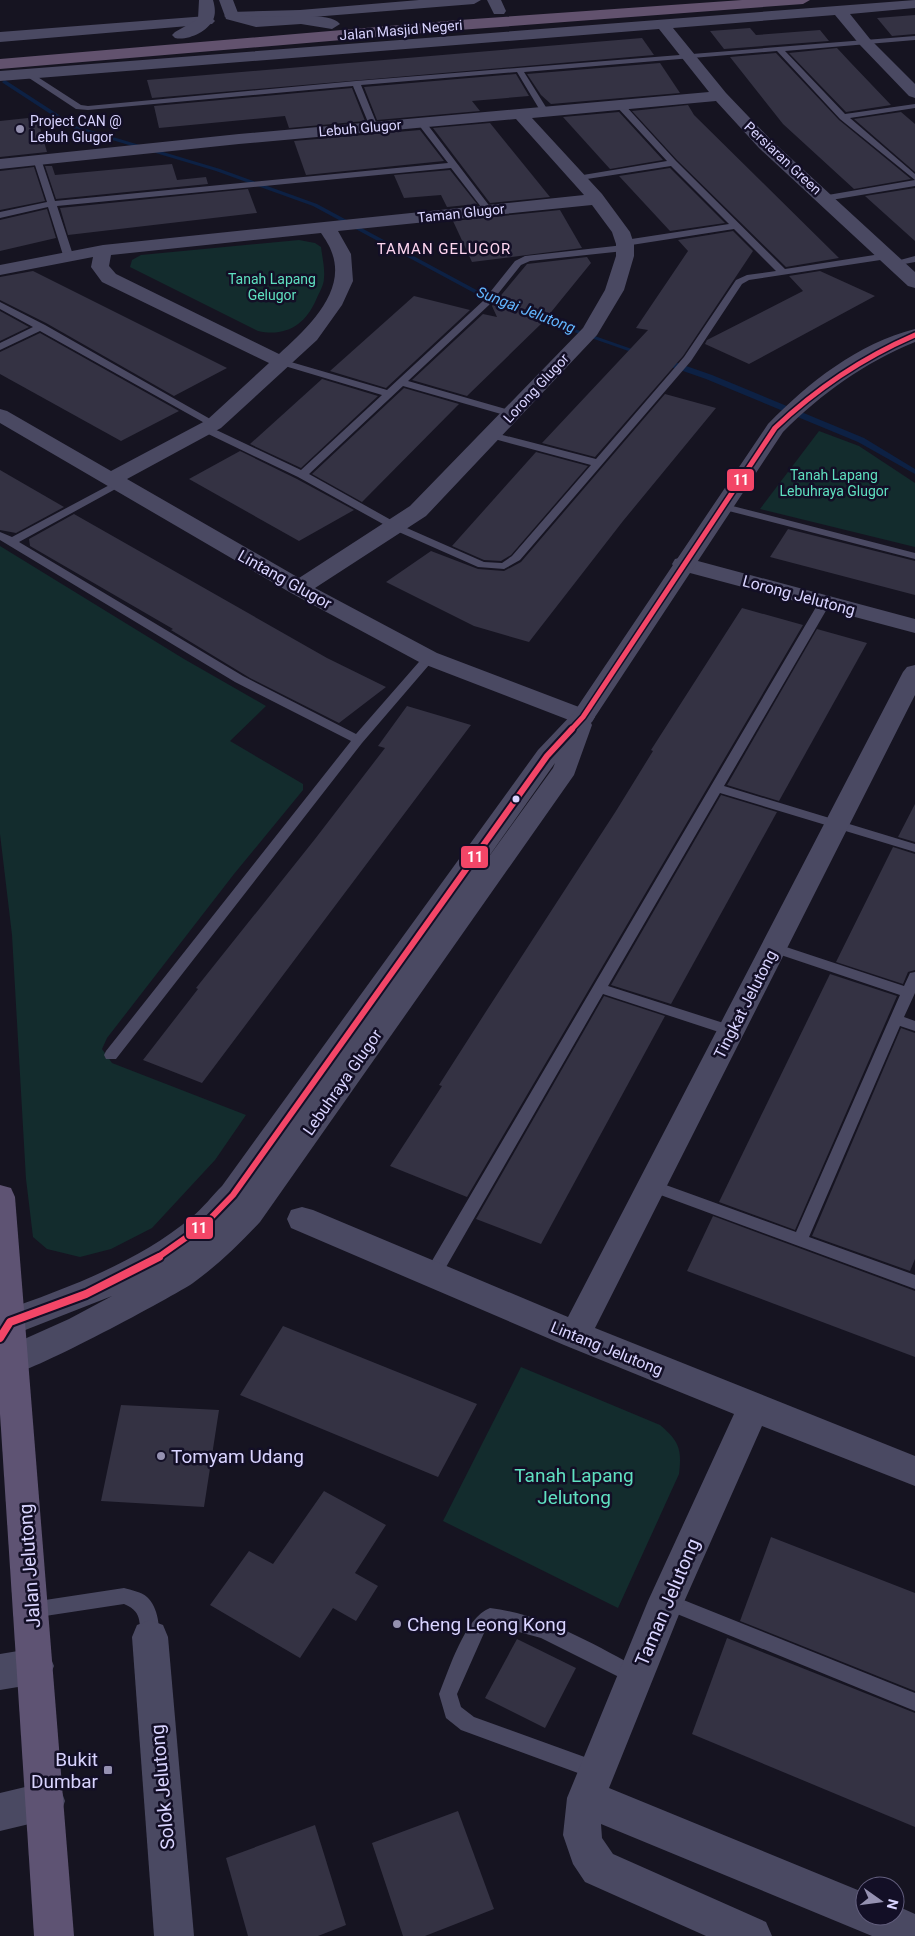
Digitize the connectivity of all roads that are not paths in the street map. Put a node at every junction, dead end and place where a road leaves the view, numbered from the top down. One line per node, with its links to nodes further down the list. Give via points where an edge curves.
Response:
1 (206, 0): 10 (street)
2 (226, 0): 9 (street)
3 (474, 0): 9 (street, via 300,14)
4 (643, 0): 7 (highway, Jalan Masjid Negeri)
5 (803, 0): 21 (highway, Jalan Masjid Negeri)
6 (915, 4): 8 (street)
7 (497, 5): 12 (highway, Jalan Masjid Negeri)
8 (838, 9): 11 (street); 16 (street)
9 (231, 16): 12 (street, via 247,21 302,20)
10 (207, 21): 13 (street); 14 (street)
11 (662, 23): 19 (street, Persiaran Green); 21 (street)
12 (332, 24): 13 (highway, Jalan Masjid Negeri)
13 (180, 35): 17 (highway, Jalan Masjid Negeri)
14 (0, 37)
15 (915, 38): 16 (lane)
16 (866, 42): 18 (lane); 27 (street)
17 (0, 49)
18 (779, 49): 19 (lane); 33 (lane)
19 (687, 57): 22 (lane); 28 (street, Persiaran Green)
20 (7, 63): 21 (highway, Jalan Masjid Negeri); 23 (street)
21 (73, 64): 23 (street)
22 (519, 70): 26 (lane); 31 (lane)
23 (53, 72): 24 (street)
24 (26, 74): 25 (street); 26 (lane, via 79,107 88,108)
25 (0, 76)
26 (356, 83): 35 (lane)
27 (915, 93)
28 (720, 96): 29 (street, Lebuh Glugor); 43 (street, Persiaran Green, via 765,144)
29 (620, 105): 31 (street, Lebuh Glugor); 38 (lane)
30 (915, 106): 33 (lane)
31 (544, 112): 32 (street, Lebuh Glugor)
32 (520, 114): 34 (street, Lebuh Glugor); 41 (street)
33 (843, 117): 40 (lane)
34 (421, 122): 35 (street, Lebuh Glugor); 39 (lane)
35 (374, 126): 36 (street, Lebuh Glugor)
36 (37, 159): 37 (street, Lebuh Glugor); 45 (lane)
37 (0, 164)
38 (674, 164): 41 (lane); 48 (lane)
39 (454, 165): 45 (lane); 46 (lane)
40 (915, 178)
41 (577, 179): 44 (street)
42 (915, 182): 43 (lane)
43 (825, 198): 53 (street, Persiaran Green)
44 (596, 200): 46 (street, Taman Glugor); 50 (street, via 613,220)
45 (51, 204): 47 (lane); 52 (lane)
46 (488, 210): 49 (street, Taman Glugor)
47 (0, 215)
48 (734, 226): 50 (lane); 56 (lane)
49 (332, 227): 51 (street, Taman Glugor); 62 (street, via 342,254 344,280 332,306 310,336)
50 (624, 245): 64 (lane, via 528,258 518,263 486,303); 66 (street, Lorong Glugor, via 619,279 590,331)
51 (102, 250): 52 (street, Taman Glugor); 62 (street, via 100,267 109,278)
52 (68, 255): 55 (street, Taman Glugor)
53 (890, 259): 54 (lane); 56 (lane); 57 (street, Persiaran Green)
54 (915, 259)
55 (0, 270)
56 (782, 272): 63 (lane, via 739,282)
57 (915, 282)
58 (0, 305): 59 (lane)
59 (42, 327): 61 (lane); 68 (lane)
60 (915, 335): 73 (street, Lebuhraya Glugor, via 851,363 800,401 775,428)
61 (0, 347)
62 (281, 362): 65 (lane); 68 (street)
63 (675, 375): 70 (lane)
64 (400, 382): 65 (lane); 66 (lane)
65 (387, 393): 71 (lane)
66 (512, 414): 69 (street, Lorong Glugor)
67 (0, 415): 72 (street, Lintang Glugor)
68 (210, 427): 71 (lane); 72 (street)
69 (491, 435): 70 (lane); 74 (street, Lorong Glugor, via 436,494)
70 (597, 463): 74 (lane, via 516,558 504,566 482,565)
71 (302, 474): 74 (lane)
72 (113, 482): 76 (lane); 79 (street, Lintang Glugor)
73 (721, 506): 77 (lane); 78 (street, Lebuhraya Glugor)
74 (396, 527): 79 (street, Lorong Glugor)
75 (0, 535): 76 (lane)
76 (11, 542): 85 (lane, via 239,679)
77 (915, 556)
78 (683, 564): 80 (street, Lorong Jelutong); 84 (street, Lebuhraya Glugor)
79 (299, 588): 82 (street, Lintang Glugor)
80 (825, 602): 81 (street, Lorong Jelutong); 86 (lane)
81 (915, 626)
82 (428, 658): 84 (street, Lintang Glugor); 85 (lane)
83 (915, 672): 87 (street, Tingkat Jelutong)
84 (583, 717): 90 (street, Lebuhraya Glugor, via 565,769)
85 (358, 740): 97 (lane)
86 (716, 788): 87 (lane); 92 (lane)
87 (837, 824): 88 (lane); 89 (street, Tingkat Jelutong)
88 (915, 848)
89 (774, 948): 93 (lane); 96 (street, Tingkat Jelutong)
90 (419, 954): 105 (street, Lebuhraya Glugor, via 233,1195 204,1226 117,1279 61,1305); 105 (street, Lebuhraya Glugor, via 249,1213 219,1245 180,1275 129,1304)
91 (915, 977): 93 (lane)
92 (600, 988): 96 (lane); 102 (lane)
93 (908, 992): 94 (lane)
94 (897, 1020): 95 (lane); 101 (lane)
95 (915, 1026)
96 (731, 1031): 98 (street, Tingkat Jelutong)
97 (111, 1055)
98 (652, 1186): 101 (lane); 104 (street, Tingkat Jelutong)
99 (0, 1197): 105 (main road, Jalan Jelutong)
100 (302, 1219): 102 (street, Lintang Jelutong)
101 (800, 1240): 103 (lane)
102 (432, 1276): 104 (street, Lintang Jelutong)
103 (915, 1282)
104 (575, 1335): 106 (street, Lintang Jelutong)
105 (6, 1341): 109 (main road, Jalan Jelutong)
106 (753, 1408): 107 (street, Lintang Jelutong); 108 (street, Taman Jelutong)
107 (915, 1471)
108 (666, 1601): 113 (street, Taman Jelutong); 114 (lane)
109 (32, 1610): 110 (lane, via 124,1596 140,1602 148,1616); 111 (main road, Jalan Jelutong)
110 (150, 1637): 123 (street, Solok Jelutong)
111 (36, 1666): 112 (street); 116 (main road, Jalan Jelutong)
112 (0, 1672)
113 (635, 1676): 115 (street, Taman Jelutong); 115 (lane, via 585,1649 510,1617 490,1616 478,1627 448,1694 453,1712 468,1724)
114 (915, 1702)
115 (592, 1784): 118 (street); 120 (street, Taman Jelutong, via 580,1827 586,1852 599,1868)
116 (46, 1801): 117 (street); 122 (main road, Jalan Jelutong)
117 (0, 1812)
118 (855, 1913)
119 (889, 1926): 121 (street)
120 (711, 1928): 124 (street, Taman Jelutong)
121 (915, 1934)
122 (54, 1936)
123 (174, 1936)
124 (752, 1936)

